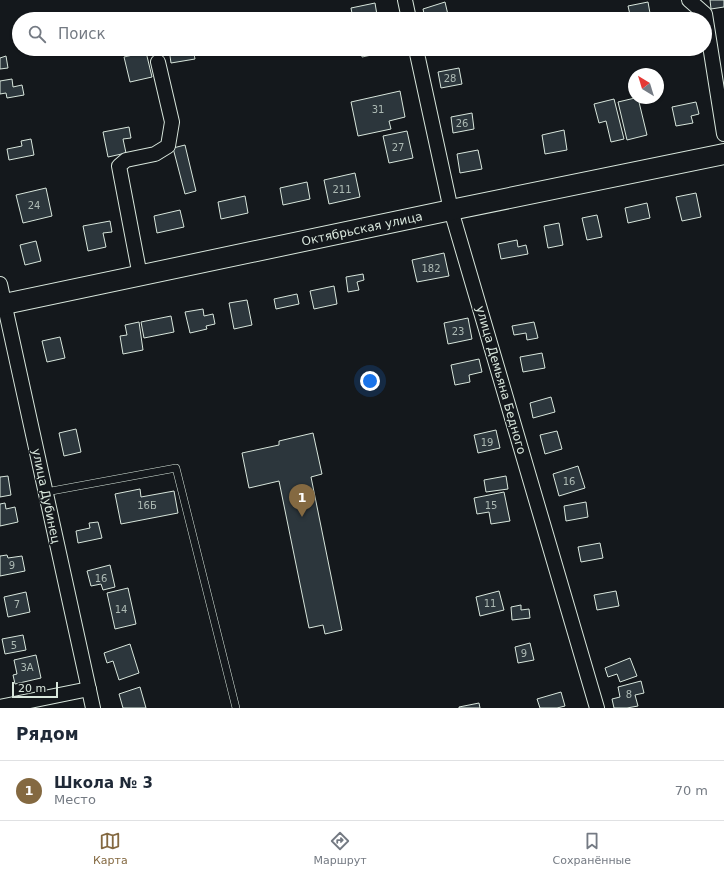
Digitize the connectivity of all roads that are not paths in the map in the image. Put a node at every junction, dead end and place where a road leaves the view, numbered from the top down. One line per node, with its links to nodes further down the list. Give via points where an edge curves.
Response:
1 (405, 0): 3 (street)
2 (689, 0): 4 (street)
3 (408, 12)
4 (703, 12)
5 (418, 56): 10 (street, улица Демьяна Бедного)
6 (712, 56): 8 (street)
7 (158, 62): 11 (street, via 172,122 168,146 154,154 126,160 119,166)
8 (724, 134)
9 (724, 154): 10 (main road, Октябрьская улица)
10 (451, 210): 11 (main road, Октябрьская улица); 19 (street, улица Демьяна Бедного)
11 (140, 276): 13 (main road, Октябрьская улица)
12 (0, 284): 13 (street, улица Дубинец)
13 (2, 305): 14 (street, улица Дубинец)
14 (46, 492): 15 (street, улица Дубинец); 18 (lane, via 176,468)
15 (89, 689): 16 (street); 17 (street, улица Дубинец)
16 (0, 707)
17 (93, 708)
18 (236, 708)
19 (598, 708)

